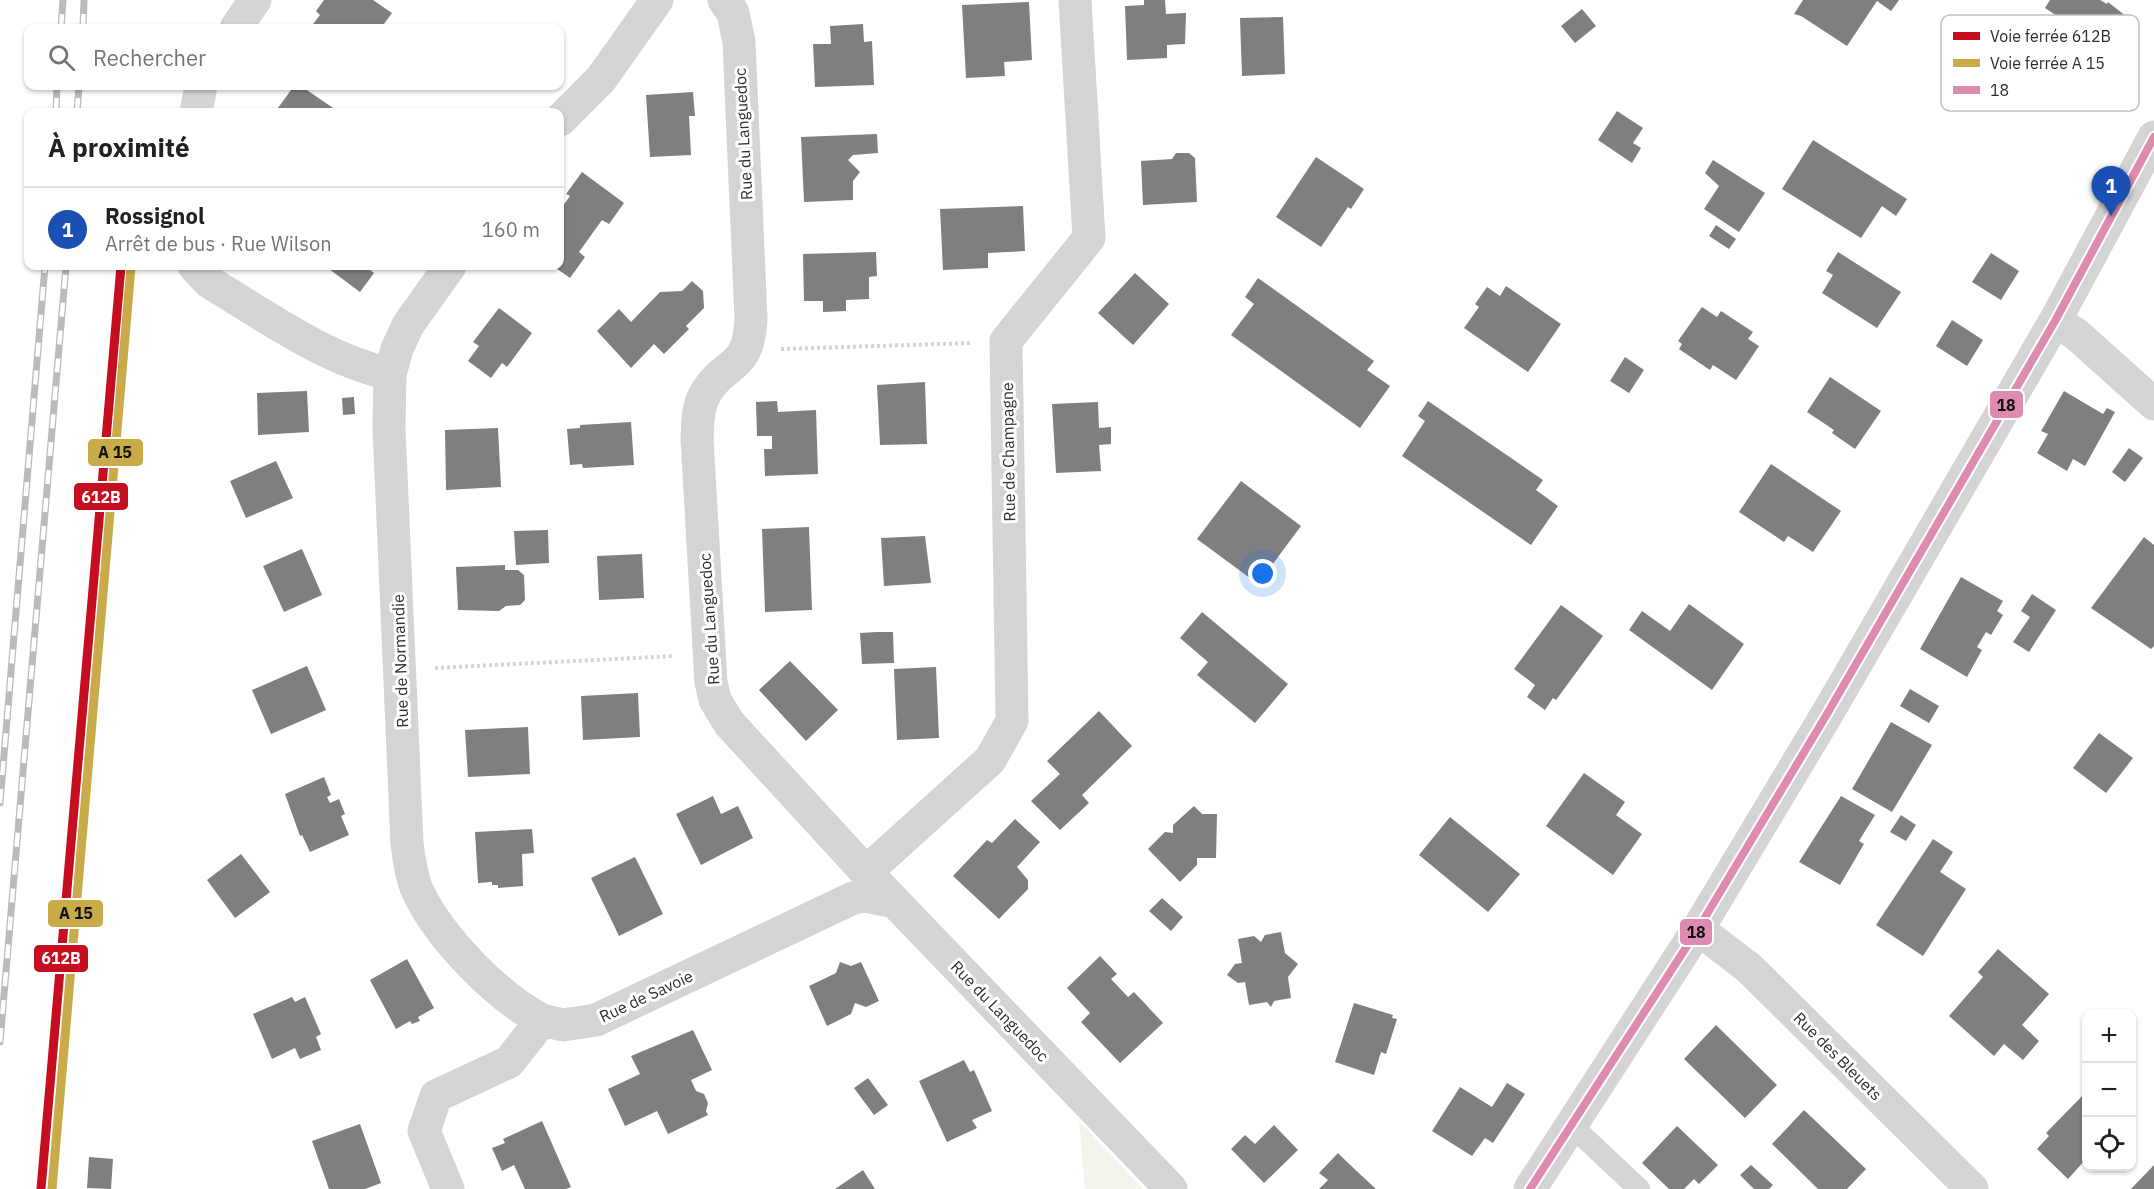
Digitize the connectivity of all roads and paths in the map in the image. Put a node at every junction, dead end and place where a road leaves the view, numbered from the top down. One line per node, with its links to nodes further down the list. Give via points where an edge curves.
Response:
1 (255, 0): 5 (street)
2 (657, 0): 8 (street, via 601,79)
3 (723, 0): 14 (street, Rue du Languedoc, via 733,13 739,42 751,318)
4 (1074, 0): 13 (street, via 1089,238)
5 (239, 24)
6 (200, 90): 7 (street)
7 (197, 108)
8 (564, 116)
9 (2154, 137): 12 (street)
10 (198, 270): 15 (street, via 209,282 335,356 362,368)
11 (447, 270): 15 (street, Rue de Normandie, via 408,325)
12 (2055, 321): 16 (street, via 2076,334); 21 (street)
13 (1006, 341): 14 (path, via 801,350); 19 (street, Rue de Champagne, via 1012,721 990,760)
14 (748, 347): 17 (street, Rue du Languedoc, via 703,397 699,416 697,439)
15 (390, 374): 18 (street, Rue de Normandie, via 389,428)
16 (2154, 404)
17 (710, 654): 18 (path); 19 (street, Rue du Languedoc, via 711,682 721,713)
18 (401, 670): 22 (street, Rue de Normandie, via 407,843 418,892 461,951 500,992 520,1009)
19 (866, 872): 20 (street, Rue du Languedoc)
20 (895, 902): 22 (street, Rue de Savoie, via 866,896 853,898 605,1016 581,1024); 25 (street, Rue du Languedoc)
21 (1698, 929): 23 (street); 28 (street, Rue des Bleuets, via 1749,968)
22 (542, 1020): 24 (street, via 509,1062 436,1096 424,1131)
23 (1571, 1125): 26 (street); 27 (lane)
24 (448, 1189)
25 (1170, 1189)
26 (1530, 1189)
27 (1639, 1189)
28 (1972, 1189)

